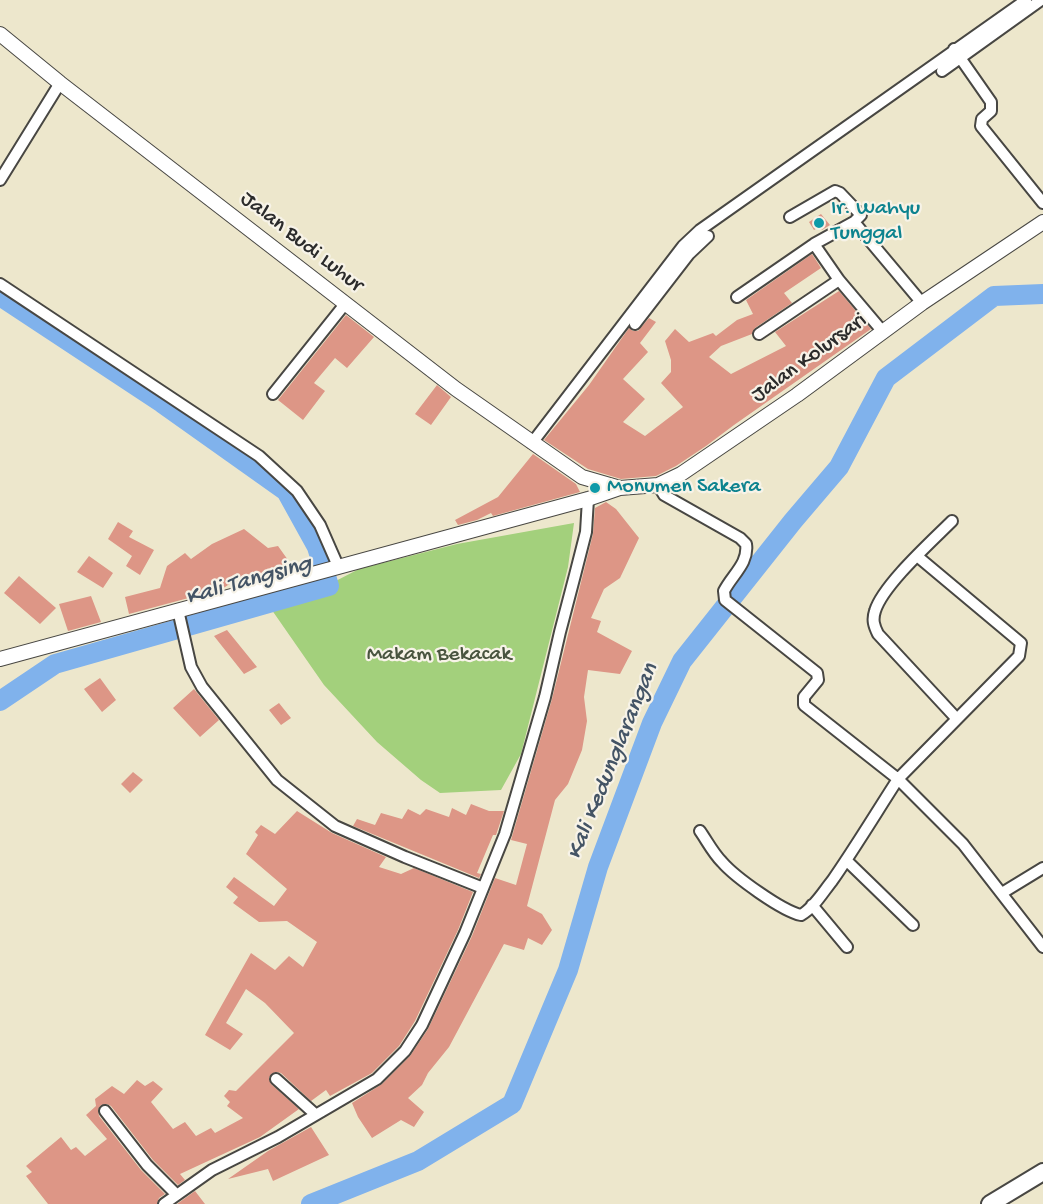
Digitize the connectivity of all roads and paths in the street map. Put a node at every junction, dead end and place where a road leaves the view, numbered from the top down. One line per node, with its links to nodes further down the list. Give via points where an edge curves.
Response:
1 (1026, 0): 4 (street)
2 (1041, 0): 4 (street)
3 (0, 34): 6 (street, Jalan Budi Luhur)
4 (957, 54): 5 (street); 8 (street, via 992,102 981,126); 14 (street, via 700,230 683,246)
5 (942, 71)
6 (60, 83): 7 (street); 19 (street, Jalan Budi Luhur)
7 (0, 180)
8 (1043, 203)
9 (789, 217): 10 (street, via 835,191 861,215)
10 (854, 222): 13 (street); 18 (street)
11 (1043, 222): 18 (street, Jalan Kolursari)
12 (708, 236): 14 (street)
13 (813, 244): 15 (street); 17 (street)
14 (669, 272): 20 (street); 24 (street)
15 (839, 280): 21 (street); 22 (street)
16 (0, 284): 31 (street, via 259,456 297,491 320,525)
17 (736, 297)
18 (922, 303): 21 (street, Jalan Kolursari)
19 (345, 304): 23 (street); 24 (street, Jalan Budi Luhur)
20 (635, 324)
21 (883, 332): 26 (street, Jalan Kolursari, via 703,460)
22 (759, 334)
23 (273, 394)
24 (532, 443): 25 (street, Jalan Budi Luhur)
25 (582, 477): 27 (street, Jalan Budi Luhur); 28 (street)
26 (658, 485): 27 (street, Jalan Kolursari); 35 (street, via 664,495 746,544 745,558 726,586 725,600 818,673 818,680 804,697 804,705)
27 (620, 488): 28 (street, Jalan Kolursari)
28 (588, 499): 31 (street, Jalan Kolursari); 39 (street, via 586,532 545,697 505,834)
29 (951, 521): 30 (street)
30 (917, 556): 34 (street, via 883,594 875,610 874,626); 34 (street, via 1022,643 1019,656)
31 (331, 568): 32 (street, Jalan Kolursari)
32 (180, 615): 33 (street, Jalan Kolursari); 39 (street, via 187,658 202,687 277,780 335,826)
33 (3, 659)
34 (957, 718): 35 (street)
35 (898, 779): 37 (street); 40 (street, via 963,844)
36 (700, 831): 41 (street, via 722,862 747,884 797,914)
37 (846, 860): 41 (street); 42 (street)
38 (1043, 868): 40 (street)
39 (483, 888): 47 (street, via 422,1025 405,1051 377,1079)
40 (1002, 893): 44 (street)
41 (812, 905): 43 (street)
42 (914, 925)
43 (848, 947)
44 (1043, 947)
45 (276, 1079): 47 (street)
46 (105, 1111): 49 (street, via 147,1165)
47 (315, 1114): 49 (street)
48 (1043, 1172): 51 (main road)
49 (176, 1194): 50 (street)
50 (164, 1204)
51 (990, 1204)

